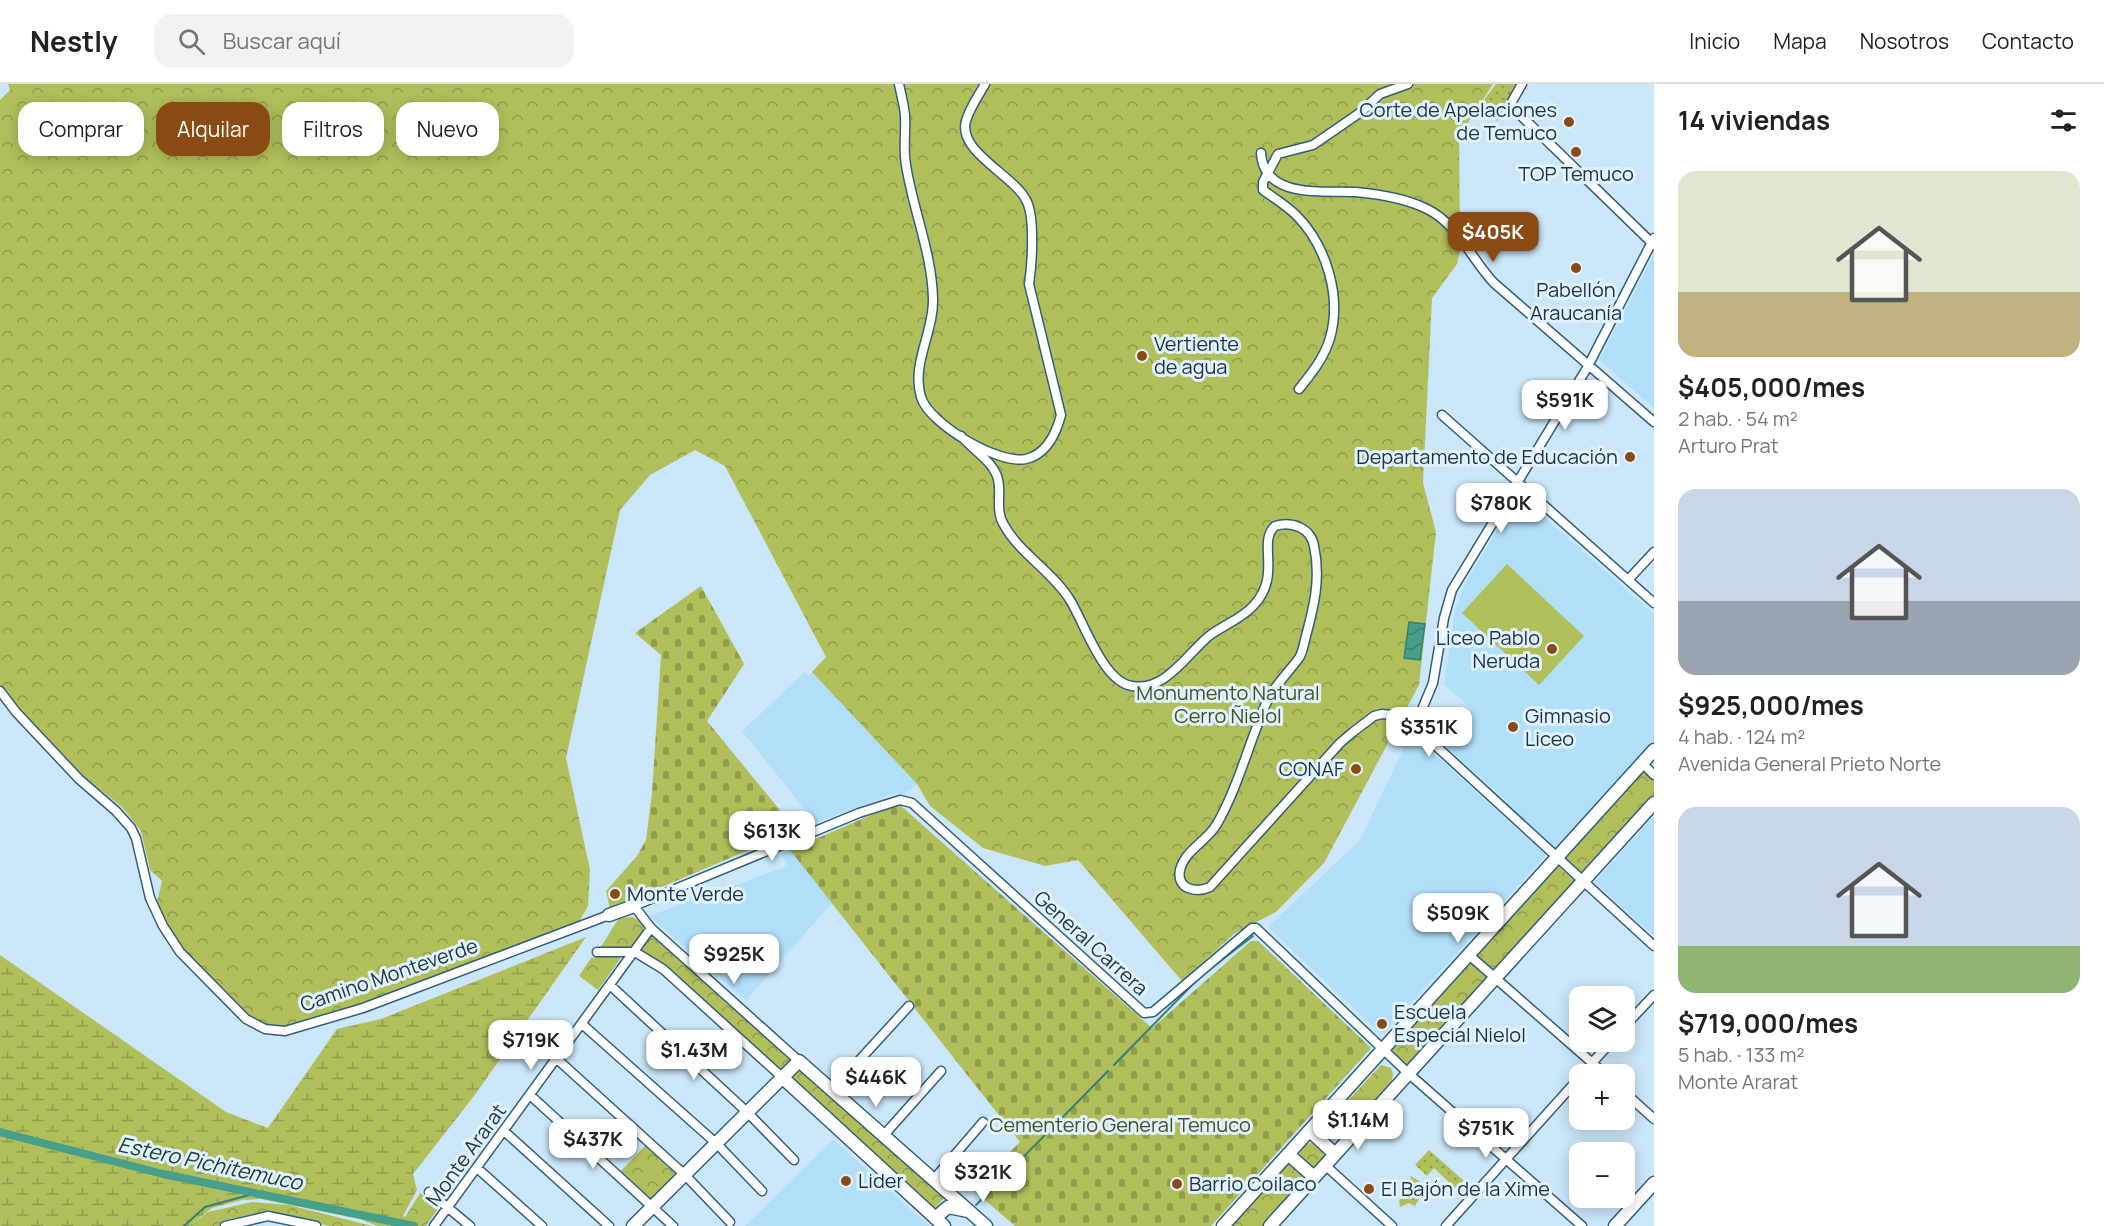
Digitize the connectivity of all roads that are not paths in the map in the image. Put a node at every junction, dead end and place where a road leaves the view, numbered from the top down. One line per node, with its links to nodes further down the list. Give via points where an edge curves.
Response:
1 (899, 84): 12 (street, via 905,114 905,163 927,251 933,300 918,371 921,399 928,410)
2 (985, 84): 12 (street, via 966,120 965,131 969,142 1020,188 1028,203 1032,262 1029,284 1061,415 1057,432 1046,447 1026,459 1004,458)
3 (1408, 84): 6 (street, via 1380,94 1313,145 1278,153)
4 (1522, 84): 7 (street, via 1510,105)
5 (1261, 153): 6 (street)
6 (1267, 172): 8 (street, via 1278,182 1317,194 1356,192 1425,208 1449,225 1494,283); 9 (street, via 1263,190 1304,225 1317,242 1330,273 1330,337 1318,364)
7 (1653, 242): 8 (street)
8 (1589, 365): 11 (street); 13 (street)
9 (1299, 389)
10 (1442, 414): 13 (street)
11 (1654, 422)
12 (961, 436): 18 (street, via 990,464 998,478 998,505 1005,528 1059,584 1096,652 1118,681 1129,686 1159,681 1209,637 1255,605 1267,585 1267,539 1275,526 1291,524 1303,528 1314,544 1318,578 1301,656 1266,703 1233,793 1216,826 1182,863 1179,873 1189,889 1201,891 1210,887 1340,743 1374,716 1393,715)
13 (1519, 483): 15 (street); 18 (street, via 1452,590 1434,683)
14 (1654, 552): 15 (street)
15 (1628, 580): 16 (street)
16 (1654, 603)
17 (0, 691): 26 (street, Camino Monteverde, via 79,779 131,828 150,898 180,952 246,1019 265,1029 285,1031 363,1008)
18 (1418, 725): 23 (street, via 1424,735)
19 (1654, 750): 20 (main road)
20 (1642, 764): 21 (street); 23 (main road)
21 (1654, 775)
22 (1654, 803): 24 (main road)
23 (1556, 858): 24 (street); 31 (main road)
24 (1583, 882): 28 (street); 32 (main road)
25 (634, 906): 26 (main road, Camino Monteverde); 27 (street); 38 (street, General Carrera, via 809,833 904,800 912,803 1144,1013 1153,1012 1256,928)
26 (609, 915)
27 (651, 928): 30 (street, Monte Ararat); 41 (street)
28 (1654, 946)
29 (597, 952): 30 (street)
30 (635, 952): 33 (street, Monte Ararat); 45 (street, via 670,974)
31 (1469, 955): 32 (street); 38 (main road)
32 (1495, 978): 42 (street); 44 (main road)
33 (610, 985): 37 (street, Monte Ararat); 50 (street)
34 (1654, 994): 36 (street)
35 (909, 1006): 46 (street)
36 (1635, 1015)
37 (582, 1024): 40 (street, Monte Ararat); 56 (street)
38 (1383, 1049): 44 (street, General Carrera); 54 (main road)
39 (1602, 1052): 42 (street)
40 (556, 1059): 48 (street, Monte Ararat); 63 (street)
41 (799, 1061): 45 (main road); 46 (main road)
42 (1592, 1063)
43 (941, 1071): 55 (street)
44 (1408, 1073): 58 (main road); 59 (street, General Carrera)
45 (783, 1078): 50 (main road); 73 (main road)
46 (833, 1089): 55 (main road)
47 (1569, 1089): 59 (street)
48 (530, 1095): 53 (street, Monte Ararat); 70 (street)
49 (1635, 1102): 51 (street)
50 (748, 1113): 56 (main road); 60 (street)
51 (1654, 1119)
52 (983, 1122): 65 (street)
53 (504, 1131): 62 (street, Monte Ararat); 80 (street)
54 (1310, 1131): 57 (main road); 58 (main road)
55 (884, 1135): 65 (main road)
56 (717, 1144): 63 (main road); 67 (street)
57 (1288, 1154): 64 (main road); 84 (main road)
58 (1335, 1154): 61 (main road)
59 (1506, 1159): 87 (street); 88 (street, General Carrera)
60 (794, 1160)
61 (1325, 1165): 64 (main road); 86 (street)
62 (477, 1168): 69 (street, Monte Ararat); 79 (street)
63 (685, 1175): 70 (main road); 72 (street)
64 (1314, 1177): 85 (main road)
65 (934, 1179): 71 (main road)
66 (1654, 1183): 89 (main road)
67 (762, 1191)
68 (429, 1192): 69 (street)
69 (449, 1206): 77 (street, Monte Ararat); 78 (street)
70 (653, 1206): 81 (main road); 82 (street)
71 (970, 1211): 73 (main road, via 948,1208); 83 (main road)
72 (730, 1222)
73 (939, 1222)
74 (295, 1223): 75 (street, via 261,1217); 76 (street)
75 (225, 1226)
76 (316, 1226)
77 (434, 1226)
78 (470, 1226)
79 (543, 1226)
80 (609, 1226)
81 (633, 1226)
82 (673, 1226)
83 (986, 1226)
84 (1223, 1226)
85 (1270, 1226)
86 (1392, 1226)
87 (1446, 1226)
88 (1582, 1226)
89 (1615, 1226)

